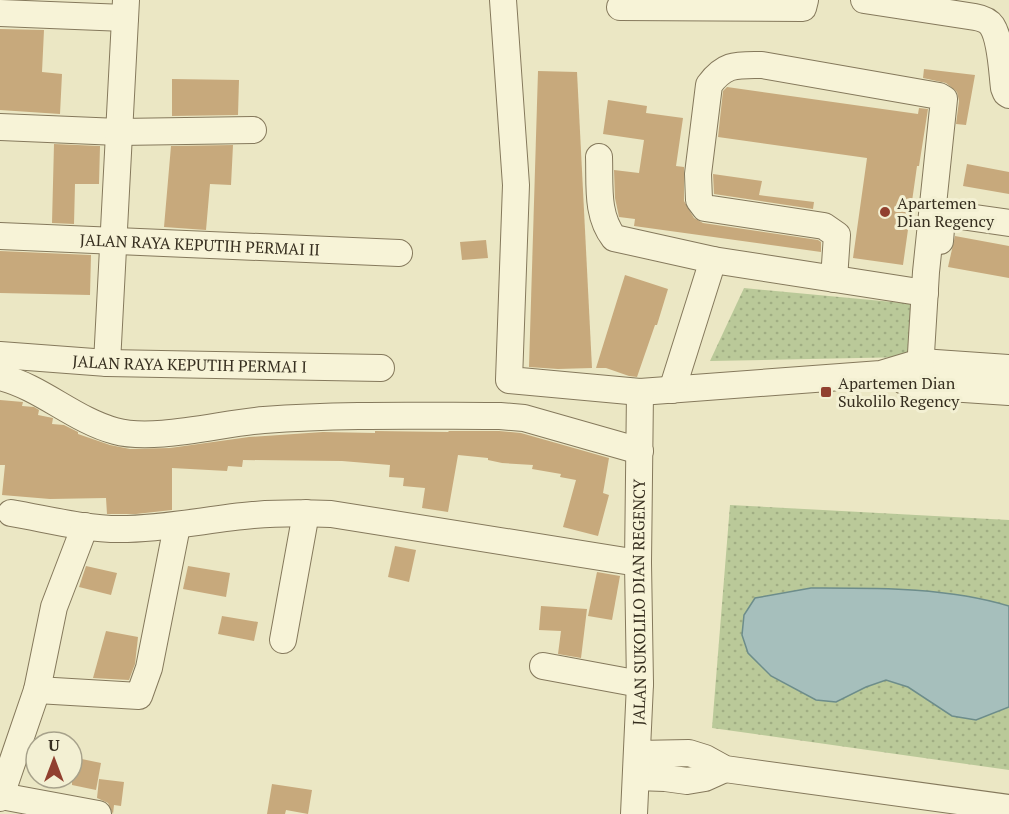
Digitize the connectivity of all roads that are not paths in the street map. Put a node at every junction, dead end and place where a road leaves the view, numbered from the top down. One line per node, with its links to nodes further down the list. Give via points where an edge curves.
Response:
1 (502, 0): 26 (street, via 516,185 508,379)
2 (805, 0): 4 (street, via 803,8)
3 (864, 0): 7 (street, via 975,16 988,22 997,41 1005,93)
4 (620, 7)
5 (126, 9): 6 (street); 10 (street)
6 (0, 13)
7 (1009, 95)
8 (0, 127): 10 (street)
9 (253, 130): 10 (street)
10 (119, 132): 14 (street)
11 (598, 157): 16 (street, via 602,215 614,238)
12 (1009, 223): 18 (street, via 944,215 938,266)
13 (0, 236): 14 (street, JALAN RAYA KEPUTIH PERMAI II)
14 (114, 239): 15 (street, JALAN RAYA KEPUTIH PERMAI II); 20 (street)
15 (399, 253)
16 (712, 260): 17 (street); 25 (street)
17 (834, 279): 18 (street); 18 (street, via 837,235 824,226 705,208 699,200 698,174 709,84 718,73 736,65 762,65 943,98)
18 (926, 282): 23 (street)
19 (0, 355): 20 (street, JALAN RAYA KEPUTIH PERMAI I)
20 (107, 363): 21 (street, JALAN RAYA KEPUTIH PERMAI I)
21 (381, 368)
22 (1009, 368): 23 (street)
23 (920, 374): 25 (street); 27 (street)
24 (0, 377): 28 (street, via 81,417 116,431 141,434 274,419 500,417 524,418)
25 (672, 390): 26 (street)
26 (640, 392): 28 (street, JALAN SUKOLILO DIAN REGENCY)
27 (1009, 392)
28 (640, 451): 33 (street, JALAN SUKOLILO DIAN REGENCY)
29 (11, 513): 31 (street)
30 (306, 513): 32 (street); 33 (street); 34 (street)
31 (85, 526): 32 (street); 37 (street, via 54,607)
32 (177, 526): 37 (street, via 149,668 139,696)
33 (638, 563): 36 (street, JALAN SUKOLILO DIAN REGENCY)
34 (283, 640)
35 (543, 666): 36 (street)
36 (640, 684): 38 (street, JALAN SUKOLILO DIAN REGENCY)
37 (37, 690): 39 (street)
38 (637, 766): 40 (street, via 687,780 705,778 725,769); 42 (street, JALAN SUKOLILO DIAN REGENCY)
39 (0, 797): 41 (street)
40 (1009, 808)
41 (98, 814)
42 (634, 814)

